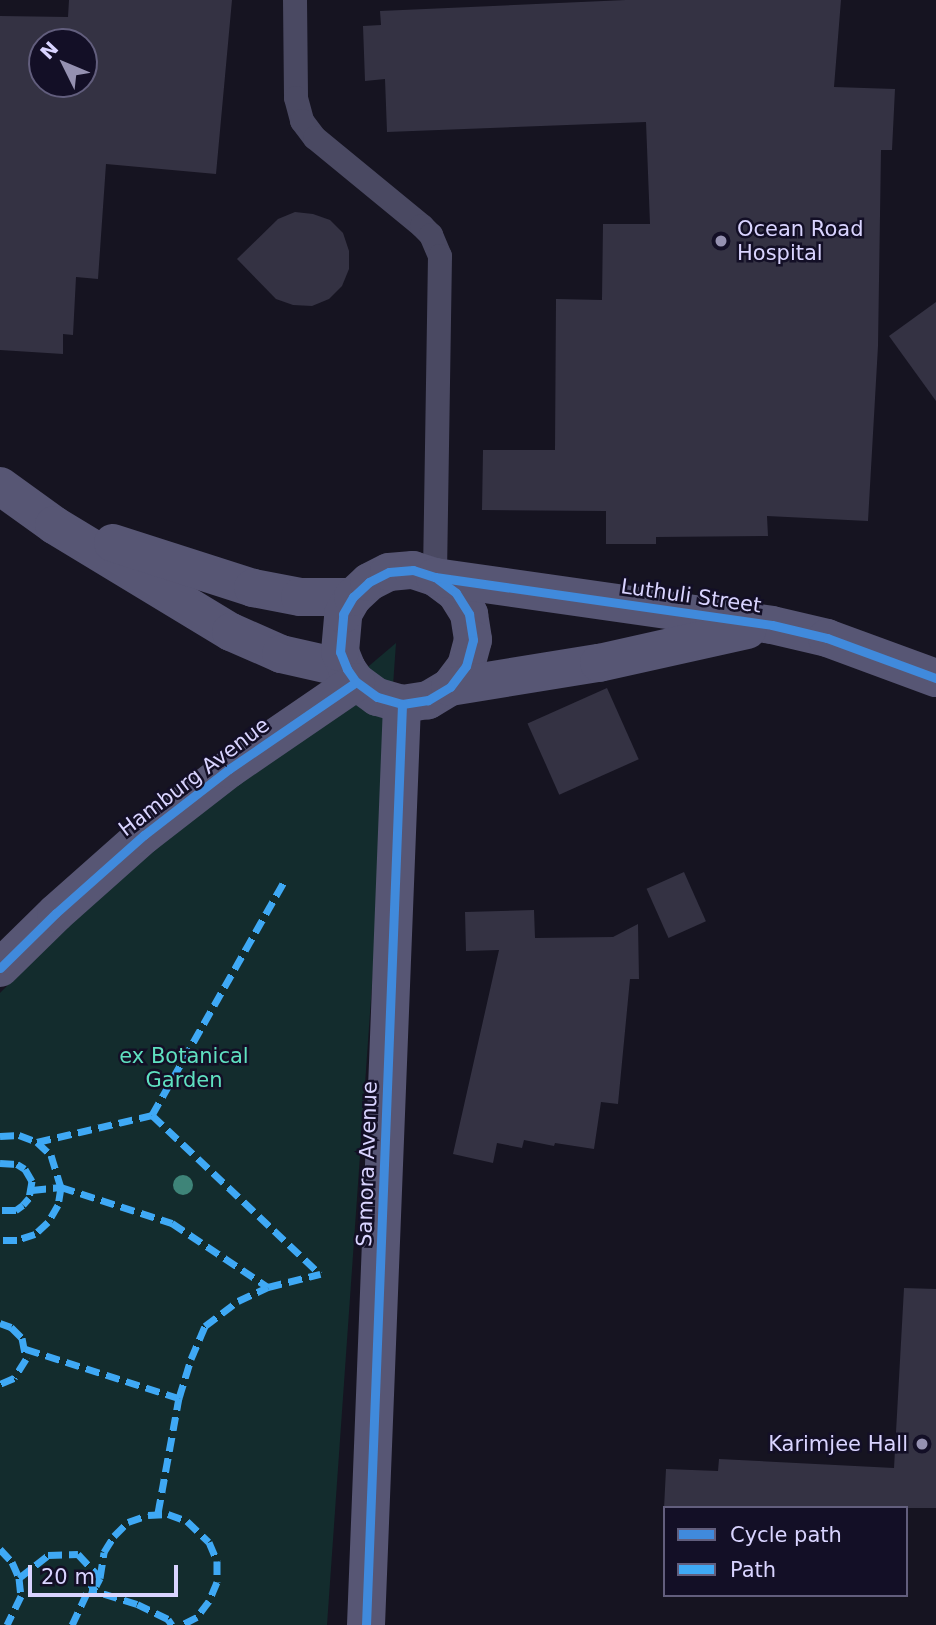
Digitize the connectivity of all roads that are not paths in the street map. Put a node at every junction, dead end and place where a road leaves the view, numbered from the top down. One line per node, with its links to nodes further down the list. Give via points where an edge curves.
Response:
1 (295, 0): 4 (lane, via 296,99 302,121 315,138 422,226 440,256)
2 (0, 486): 3 (street)
3 (54, 525): 5 (street, via 253,588 300,597); 7 (street, via 230,632)
4 (435, 577): 5 (street, via 413,570 390,572); 6 (street, Luthuli Street); 9 (street, via 456,593 469,614 473,640 466,666)
5 (353, 597): 7 (street, via 342,614 339,632 340,652)
6 (772, 625): 8 (street, Luthuli Street, via 827,638); 9 (street, Luthuli Street, via 599,663)
7 (351, 676): 10 (street, via 377,697); 11 (street, Hamburg Avenue, via 144,835)
8 (936, 678)
9 (450, 687): 10 (street, via 428,700)
10 (402, 704): 12 (street, Samora Avenue)
11 (0, 968)
12 (366, 1625)

